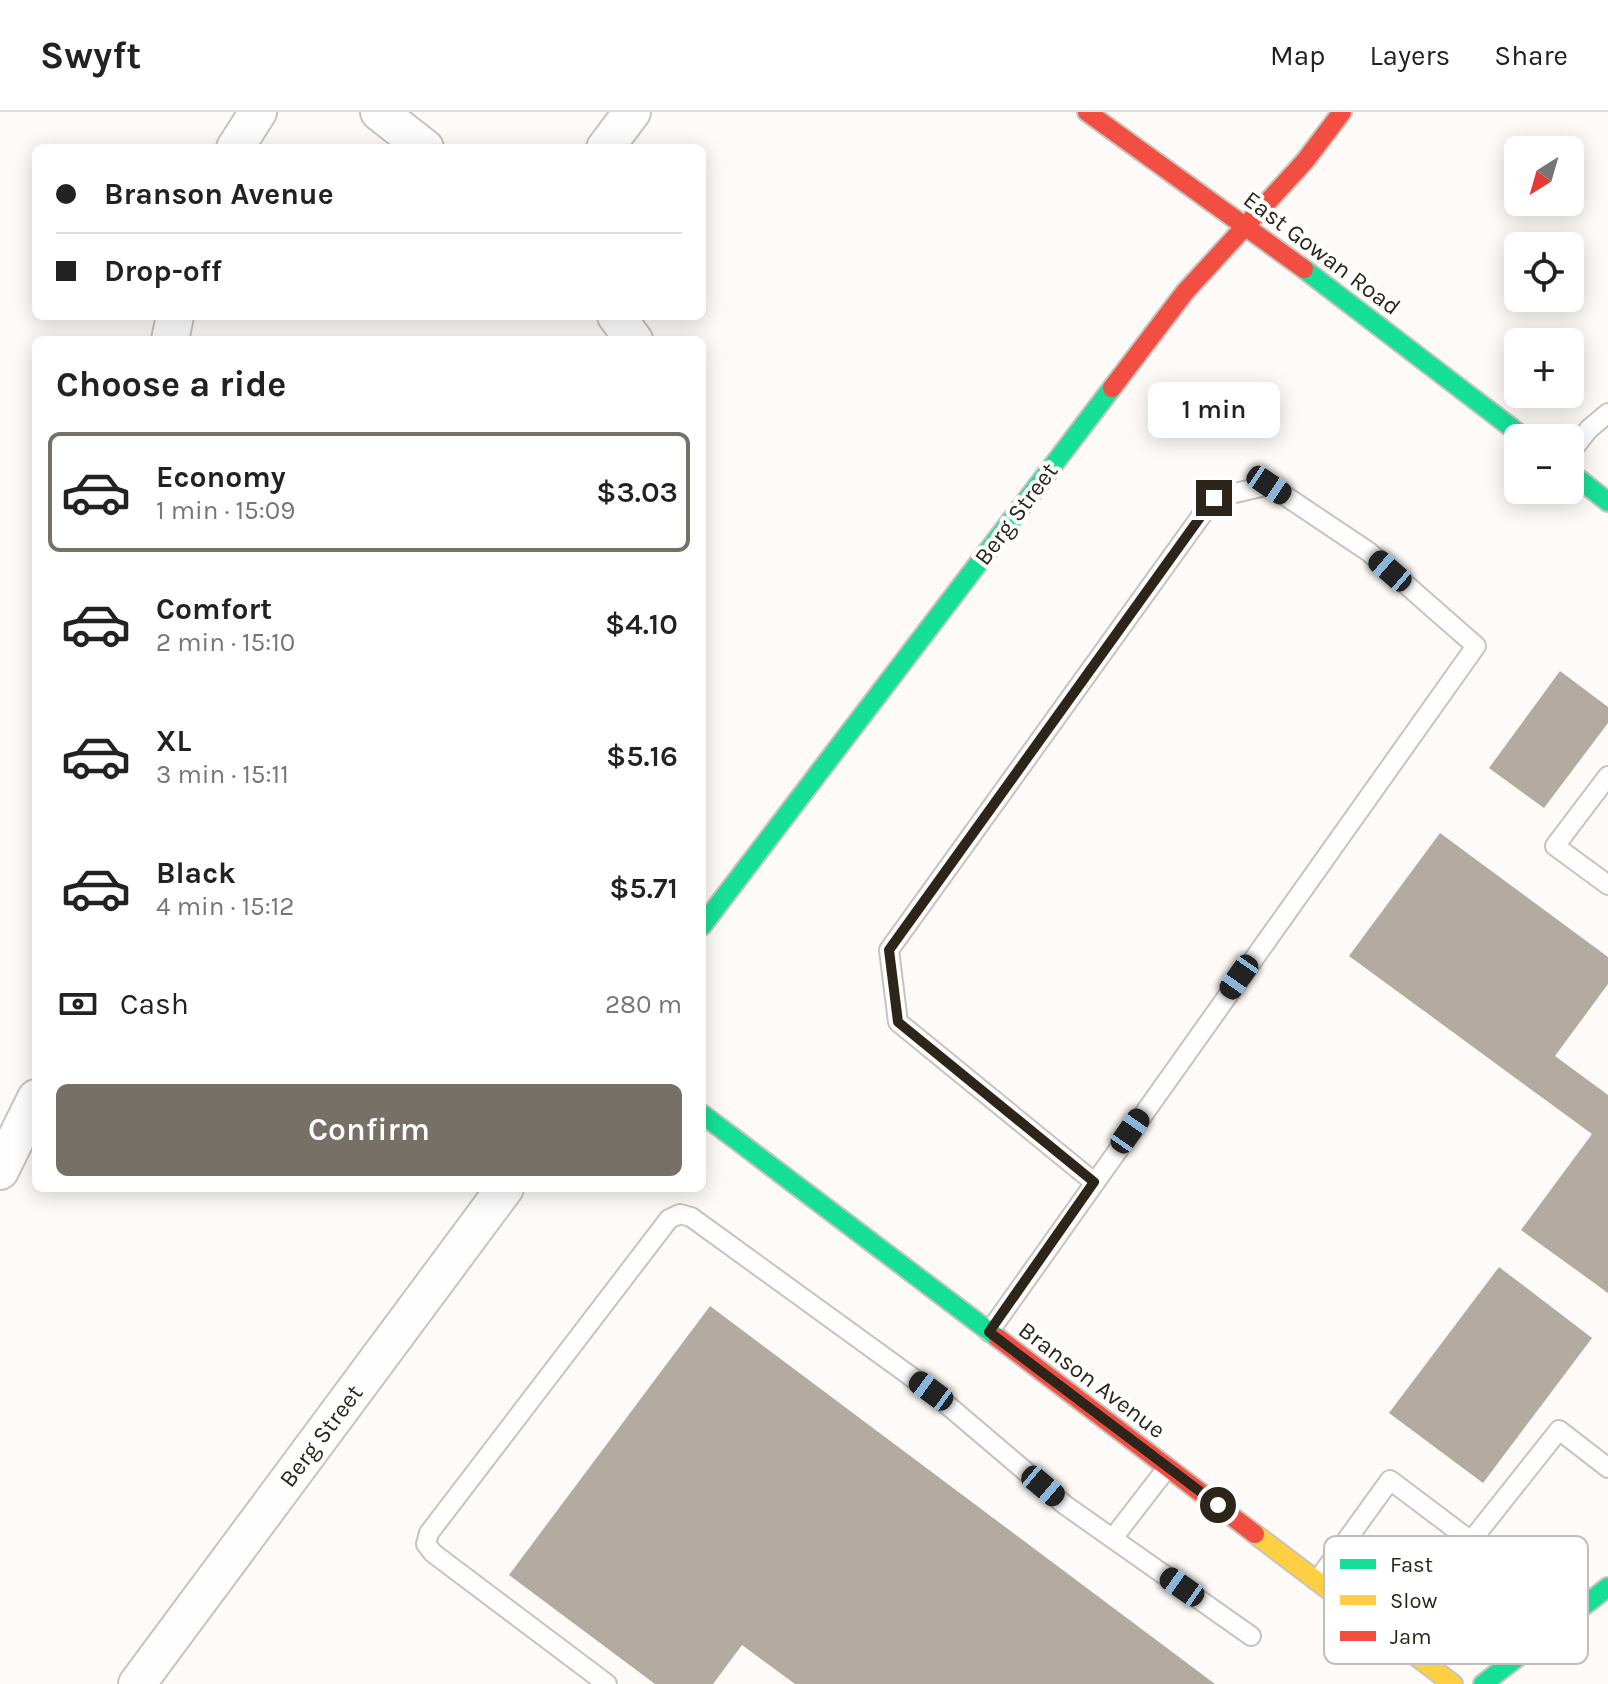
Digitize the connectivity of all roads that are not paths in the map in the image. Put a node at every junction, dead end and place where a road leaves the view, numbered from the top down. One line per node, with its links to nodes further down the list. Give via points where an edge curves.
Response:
1 (258, 112): 6 (street)
2 (379, 112): 7 (street)
3 (632, 112): 8 (street)
4 (1087, 112): 9 (street, East Gowan Road)
5 (1342, 112): 9 (street, Berg Street)
6 (238, 144)
7 (420, 144)
8 (608, 144)
9 (1246, 225): 11 (street, East Gowan Road); 17 (street, Berg Street, via 1185,292)
10 (1608, 413): 12 (lane)
11 (1507, 424)
12 (1584, 435)
13 (1584, 483): 14 (street)
14 (1608, 502)
15 (1608, 776): 16 (lane, via 1555,846)
16 (1608, 885)
17 (706, 921)
18 (32, 1106): 20 (street)
19 (706, 1117): 23 (street, Branson Avenue)
20 (0, 1171)
21 (1094, 1182): 21 (lane, via 1476,646 1369,552 1269,485 1214,498 889,950 898,1022); 23 (lane)
22 (502, 1192): 38 (street, Berg Street)
23 (989, 1332): 24 (street, Branson Avenue)
24 (1168, 1467): 29 (lane); 31 (street, Branson Avenue)
25 (1608, 1468): 28 (lane, via 1559,1430)
26 (1350, 1536): 27 (lane, via 1390,1480)
27 (1464, 1536)
28 (1475, 1536)
29 (1113, 1538): 35 (lane); 39 (lane, via 1065,1505 931,1391 680,1214 669,1219 429,1533 426,1544)
30 (1324, 1571): 31 (lane)
31 (1317, 1581): 32 (street, Branson Avenue)
32 (1324, 1586)
33 (1608, 1587): 34 (street)
34 (1588, 1603)
35 (1251, 1636)
36 (1427, 1664): 40 (street, Branson Avenue)
37 (1509, 1664): 41 (street)
38 (137, 1684)
39 (607, 1684)
40 (1453, 1684)
41 (1483, 1684)

